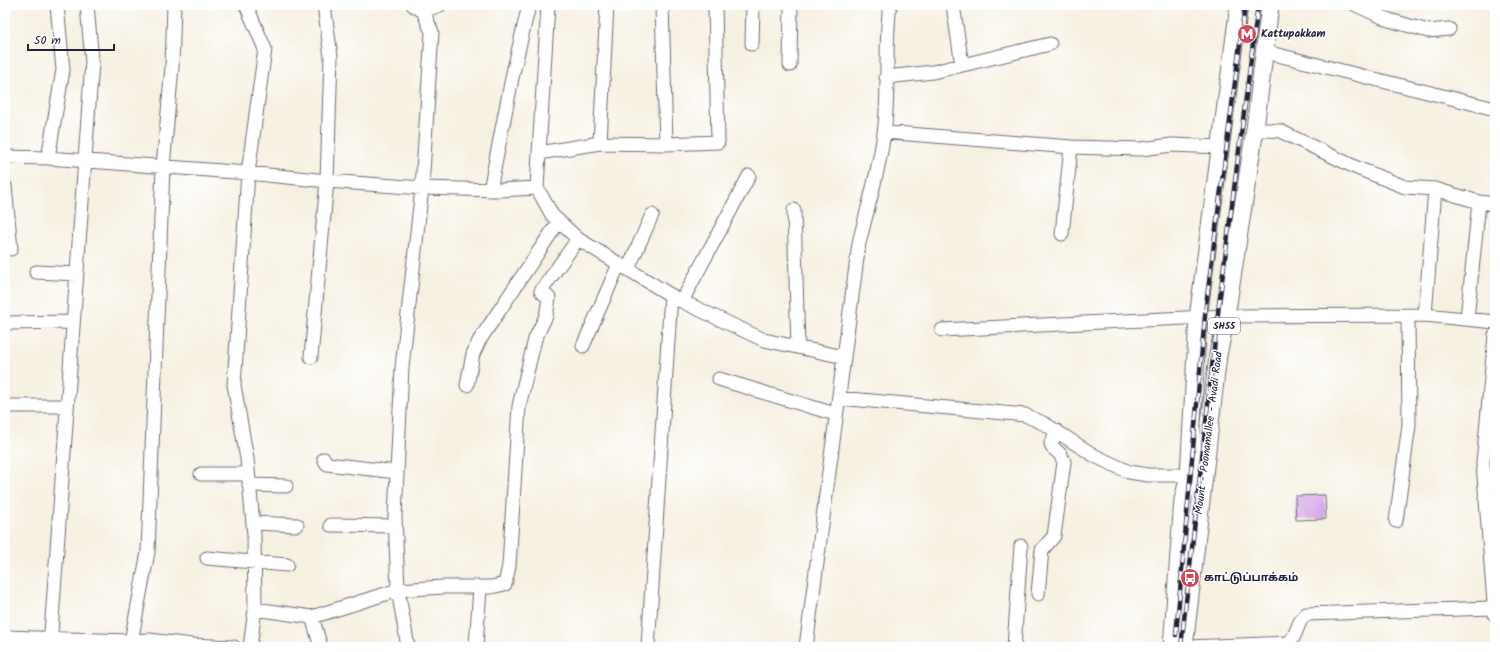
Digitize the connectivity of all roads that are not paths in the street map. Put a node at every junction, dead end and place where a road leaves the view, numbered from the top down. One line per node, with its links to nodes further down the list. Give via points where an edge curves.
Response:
1 (56, 5): 36 (street, via 63,70)
2 (87, 5): 37 (street, via 92,62)
3 (174, 5): 38 (street, via 172,67)
4 (246, 5): 39 (street, via 265,49)
5 (324, 5): 41 (street, via 331,57)
6 (440, 5): 19 (street)
7 (529, 5): 46 (street)
8 (548, 5): 34 (street)
9 (607, 5): 30 (street)
10 (662, 5): 31 (street)
11 (714, 5): 31 (street, via 718,142)
12 (753, 5): 21 (street)
13 (791, 5): 24 (street)
14 (890, 5): 26 (street)
15 (953, 5): 25 (street)
16 (1239, 5): 33 (main road, Mount - Poonamallee - Avadi Road / SH55)
17 (1270, 5): 23 (main road, Mount - Poonamallee - Avadi Road / SH55)
18 (1356, 5): 20 (street, via 1389,20 1428,31)
19 (418, 8): 43 (street, via 432,32)
20 (1449, 29)
21 (752, 44)
22 (1050, 44): 25 (street)
23 (1266, 52): 27 (street); 28 (main road, Mount - Poonamallee - Avadi Road / SH55)
24 (790, 65)
25 (962, 65): 26 (street, via 918,74)
26 (886, 77): 29 (street)
27 (1495, 109)
28 (1255, 129): 45 (street, via 1280,131 1357,168 1405,187); 60 (main road, Mount - Poonamallee - Avadi Road / SH55)
29 (884, 132): 32 (street); 71 (street, via 877,177 869,198 859,243)
30 (600, 143): 31 (street); 34 (street)
31 (666, 144)
32 (1071, 147): 33 (street); 52 (street)
33 (1221, 147): 62 (main road, Mount - Poonamallee - Avadi Road / SH55)
34 (539, 152): 44 (street)
35 (5, 157): 36 (street)
36 (48, 158): 37 (street)
37 (84, 162): 38 (street); 57 (street)
38 (163, 167): 39 (street); 103 (street, via 148,552)
39 (248, 172): 41 (street); 84 (street, via 234,385)
40 (749, 176): 58 (street)
41 (327, 181): 43 (street); 72 (street)
42 (5, 186): 54 (street)
43 (422, 188): 46 (street); 81 (street, via 402,367)
44 (537, 188): 46 (street); 51 (street, via 552,215)
45 (1435, 189): 47 (street); 59 (street)
46 (490, 190)
47 (1479, 202): 48 (street); 63 (street)
48 (1495, 204)
49 (794, 210): 70 (street)
50 (652, 215): 55 (street)
51 (559, 221): 53 (street); 74 (street, via 479,341 473,354)
52 (1062, 234)
53 (578, 239): 55 (street); 95 (street, via 541,291 549,298 546,316 534,339 519,406 509,566 505,584)
54 (11, 249)
55 (624, 266): 58 (street); 69 (street)
56 (36, 272): 57 (street)
57 (76, 274): 64 (street)
58 (676, 298): 70 (street, via 764,340); 109 (street)
59 (1425, 315): 61 (street); 63 (street)
60 (1226, 316): 61 (street); 62 (street); 83 (main road, Mount - Poonamallee - Avadi Road / SH55)
61 (1408, 316): 86 (street, via 1408,425)
62 (1198, 318): 67 (street); 83 (main road, Mount - Poonamallee - Avadi Road / SH55)
63 (1467, 319): 65 (street)
64 (73, 322): 66 (street); 77 (street)
65 (1495, 322)
66 (5, 323)
67 (942, 330)
68 (1495, 335): 99 (street, via 1483,463)
69 (584, 346)
70 (798, 347): 71 (street)
71 (844, 357): 75 (street)
72 (311, 358)
73 (719, 379): 78 (street)
74 (467, 385)
75 (839, 398): 78 (street); 79 (street, via 1025,415)
76 (5, 406): 77 (street)
77 (67, 406): 102 (street)
78 (835, 414): 110 (street)
79 (1057, 431): 83 (street, via 1095,456 1129,472 1148,475); 97 (street, via 1051,443 1064,462 1054,536 1042,550)
80 (324, 459): 81 (street, via 326,464)
81 (397, 472): 90 (street)
82 (201, 474): 84 (street)
83 (1196, 475): 112 (main road, Mount - Poonamallee - Avadi Road / SH55, via 1184,500); 113 (main road, Mount - Poonamallee - Avadi Road / SH55)
84 (249, 479): 85 (street); 87 (street)
85 (286, 486)
86 (1396, 521)
87 (253, 523): 88 (street); 93 (street)
88 (297, 525)
89 (331, 525): 90 (street)
90 (396, 526): 96 (street)
91 (1021, 546): 111 (street)
92 (207, 558): 93 (street)
93 (255, 563): 94 (street); 98 (street)
94 (287, 564)
95 (480, 587): 96 (street); 108 (street)
96 (398, 590): 100 (street); 107 (street)
97 (1038, 594)
98 (255, 609): 100 (street); 105 (street)
99 (1494, 612): 114 (street, via 1306,614 1288,643)
100 (312, 617): 106 (street)
101 (5, 637): 102 (street)
102 (50, 643): 103 (street)
103 (130, 644): 104 (street, via 149,640)
104 (234, 647)
105 (250, 647)
106 (321, 647)
107 (408, 647)
108 (476, 647)
109 (648, 647)
110 (806, 647)
111 (1014, 647)
112 (1172, 647)
113 (1184, 647)
114 (1188, 647)

